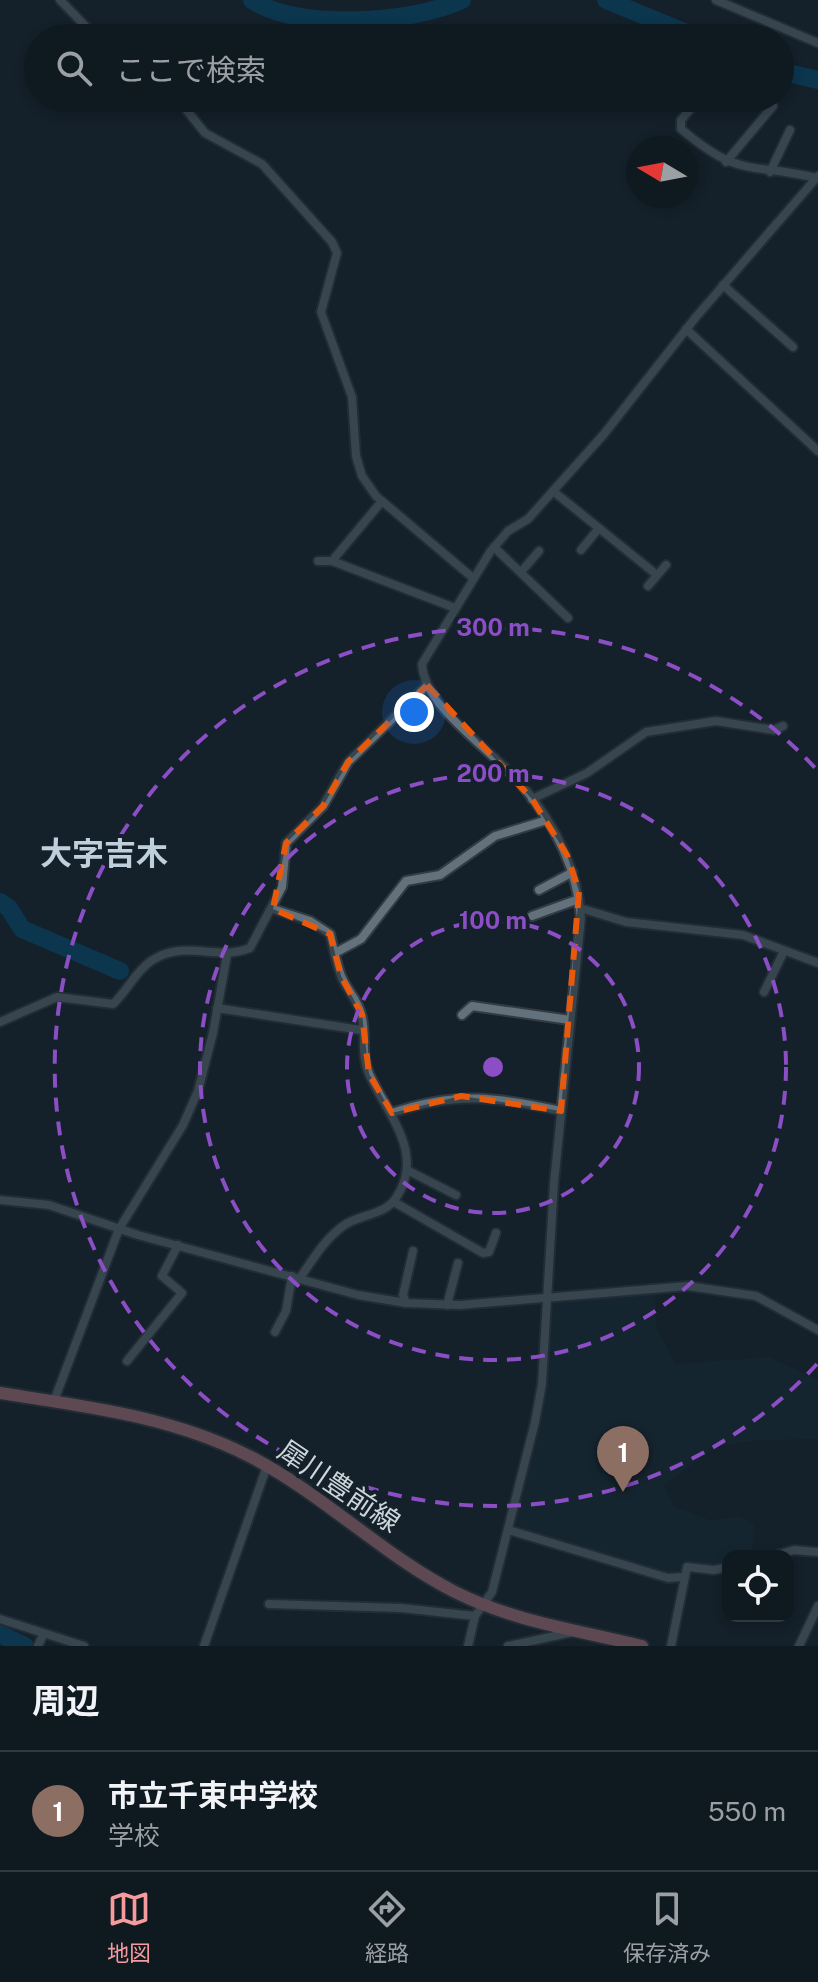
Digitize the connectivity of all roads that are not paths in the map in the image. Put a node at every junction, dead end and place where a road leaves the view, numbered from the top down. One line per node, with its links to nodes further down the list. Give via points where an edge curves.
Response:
1 (60, 0): 3 (street)
2 (716, 0): 4 (street)
3 (83, 24)
4 (773, 24)
5 (794, 33): 6 (street)
6 (818, 43)
7 (188, 112): 19 (street, via 205,133 262,164 332,242 337,253 321,312 352,397 362,476)
8 (688, 112): 11 (street, via 681,129)
9 (768, 112): 11 (street)
10 (790, 130): 12 (street)
11 (726, 162): 12 (street)
12 (770, 172): 13 (street)
13 (817, 177): 14 (street)
14 (723, 285): 15 (street); 16 (street)
15 (686, 329): 17 (street); 18 (street)
16 (793, 347)
17 (818, 451)
18 (553, 491): 20 (street); 21 (street)
19 (382, 501): 25 (street); 29 (street)
20 (599, 528): 22 (street); 28 (street)
21 (494, 547): 27 (street); 29 (street)
22 (581, 550)
23 (539, 551): 27 (street)
24 (318, 561): 25 (street)
25 (332, 561): 31 (street)
26 (666, 565): 28 (street)
27 (521, 572): 32 (street)
28 (657, 575): 30 (street)
29 (473, 578): 31 (street)
30 (648, 586)
31 (455, 608): 33 (street, via 422,664)
32 (568, 618)
33 (427, 685): 35 (street); 40 (street, via 348,762 323,806 286,843 282,887)
34 (783, 726): 35 (street, via 774,730 716,721 646,732 587,773)
35 (532, 799): 36 (street)
36 (547, 820): 37 (street); 43 (street, via 495,836 440,875 406,881 361,939)
37 (573, 872): 38 (street); 39 (street)
38 (539, 890)
39 (580, 904): 41 (street); 42 (street, via 626,922 743,935); 49 (street)
40 (273, 909): 43 (street, via 322,927 330,934); 44 (street, via 250,948)
41 (532, 916)
42 (784, 951): 45 (street); 46 (street)
43 (335, 953): 51 (street, via 362,1015)
44 (227, 955): 47 (street); 50 (street, via 174,950 136,973 113,1004 57,997)
45 (818, 963)
46 (764, 992)
47 (217, 1008): 51 (street); 58 (street, via 198,1091 183,1125)
48 (462, 1015): 49 (street, via 472,1006)
49 (570, 1020): 52 (street)
50 (0, 1022)
51 (361, 1030): 53 (street, via 369,1074)
52 (561, 1111): 53 (street, via 476,1096 435,1100); 64 (street)
53 (392, 1113): 54 (street, via 407,1148)
54 (407, 1170): 55 (street); 57 (street)
55 (456, 1195)
56 (0, 1200): 58 (street, via 49,1205)
57 (394, 1202): 59 (street, via 483,1253 489,1252); 63 (street, via 345,1224)
58 (119, 1229): 60 (street); 71 (street)
59 (496, 1233)
60 (178, 1245): 63 (street); 69 (street, via 162,1276 182,1293)
61 (413, 1251): 65 (street, via 403,1295)
62 (458, 1263): 66 (street)
63 (296, 1277): 65 (street); 68 (street)
64 (545, 1295): 66 (street); 67 (street, via 666,1286 731,1290 756,1296); 73 (street, via 542,1384)
65 (406, 1303): 66 (street)
66 (447, 1305)
67 (818, 1330)
68 (275, 1332)
69 (127, 1361)
70 (0, 1393): 71 (main road, 犀川豊前線)
71 (54, 1401): 72 (main road, 犀川豊前線, via 166,1425)
72 (267, 1466): 79 (main road, 犀川豊前線, via 431,1578); 87 (street)
73 (509, 1530): 77 (street, via 668,1578); 79 (street)
74 (794, 1550): 75 (street)
75 (818, 1552)
76 (722, 1568): 77 (street, via 687,1567)
77 (682, 1577): 91 (street)
78 (269, 1604): 81 (street)
79 (485, 1605): 81 (street); 83 (main road, 犀川豊前線)
80 (818, 1606): 92 (street)
81 (475, 1616): 88 (street)
82 (0, 1619): 84 (street)
83 (574, 1631): 89 (street); 90 (main road, 犀川豊前線)
84 (43, 1635): 85 (street); 86 (street)
85 (38, 1646)
86 (84, 1646)
87 (204, 1646)
88 (468, 1646)
89 (508, 1646)
90 (642, 1646)
91 (671, 1646)
92 (799, 1646)

